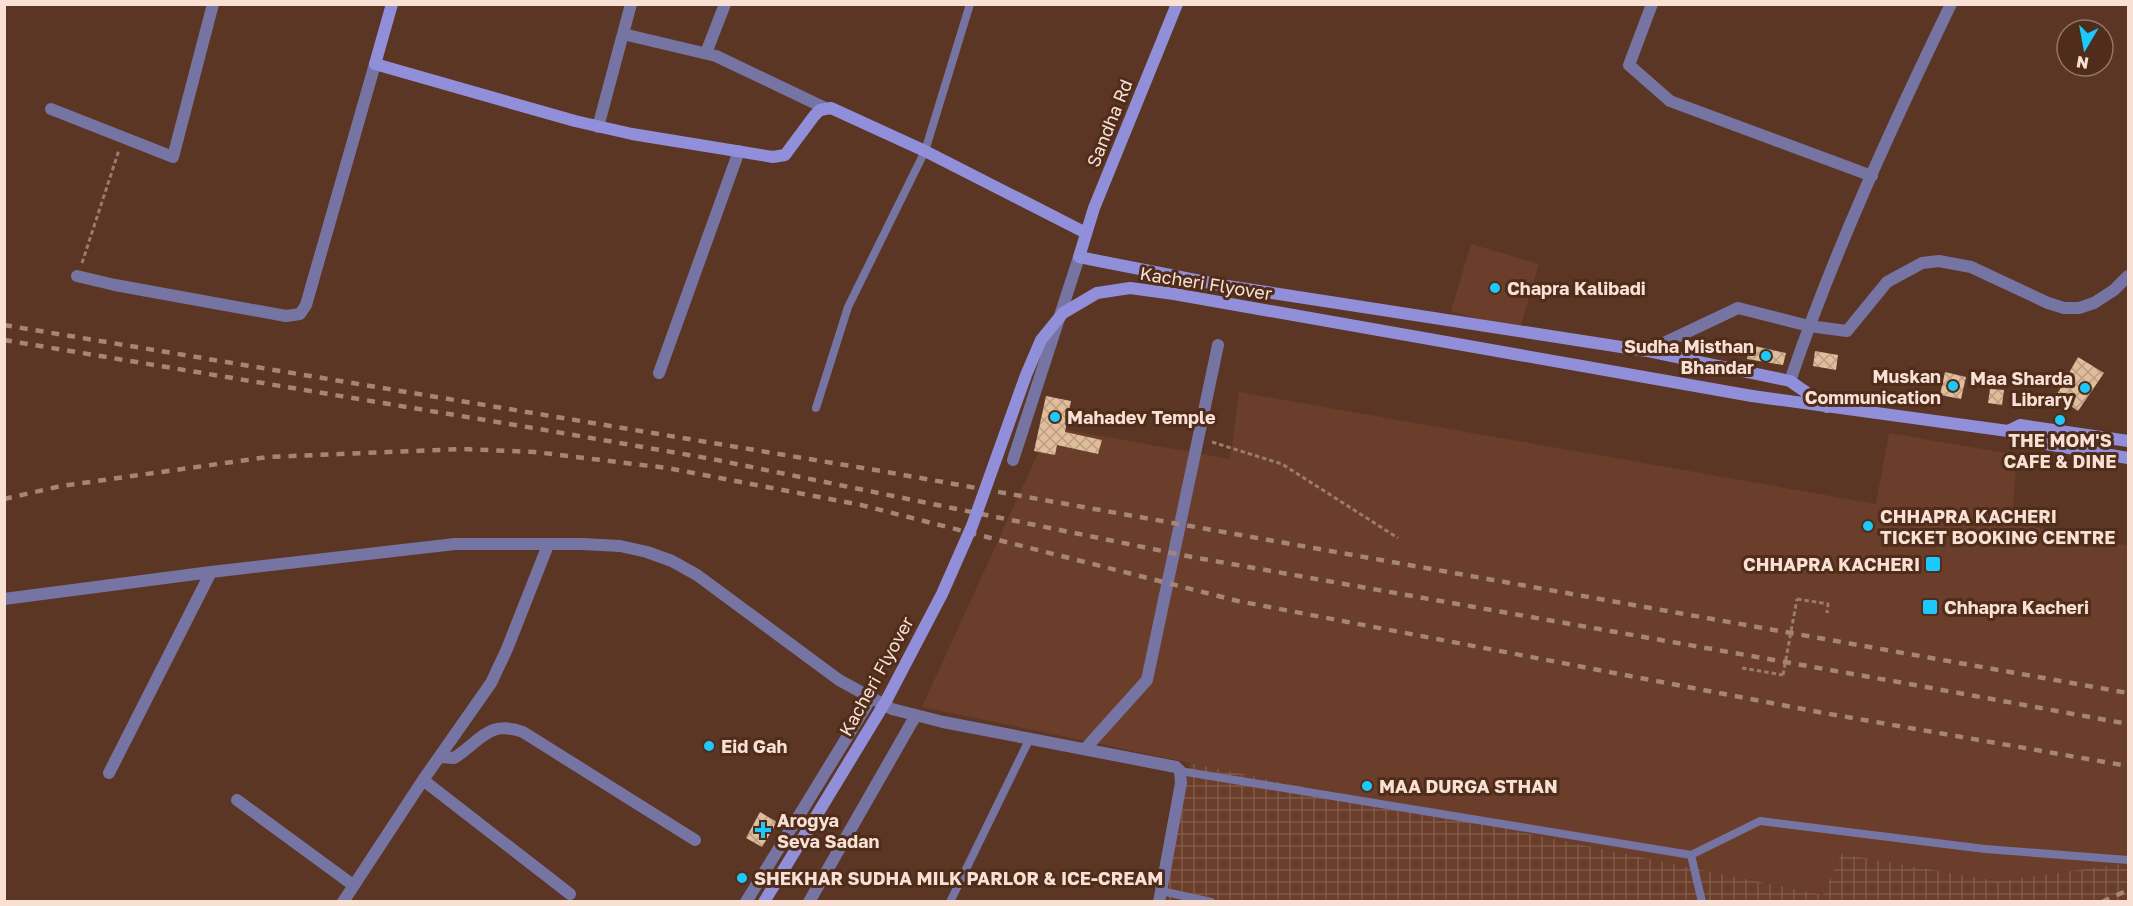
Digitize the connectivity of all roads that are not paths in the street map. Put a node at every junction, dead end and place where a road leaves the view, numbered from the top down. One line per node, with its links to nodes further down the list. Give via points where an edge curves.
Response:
1 (213, 4): 13 (street, via 173,157)
2 (392, 4): 11 (street)
3 (631, 4): 9 (street)
4 (725, 4): 10 (street)
5 (970, 4): 16 (lane)
6 (1178, 4): 18 (street, Sandha Rd)
7 (1652, 4): 17 (street, via 1629,65 1670,100)
8 (1951, 4): 17 (street)
9 (623, 34): 10 (street); 14 (street)
10 (706, 53): 12 (street)
11 (375, 64): 14 (street); 20 (street, via 306,305 300,314 286,316)
12 (825, 108): 15 (street, via 814,116 785,155); 16 (street, via 839,110)
13 (51, 109)
14 (598, 127): 15 (street)
15 (739, 151): 25 (street)
16 (925, 151): 18 (street); 28 (lane, via 848,307)
17 (1872, 176): 22 (street)
18 (1086, 233): 19 (street, Sandha Rd)
19 (1079, 257): 24 (street, via 1221,285); 32 (street)
20 (77, 276)
21 (2128, 276): 22 (street, via 2094,303 2064,308 1971,267 1939,261 1922,263 1887,282 1847,331)
22 (1809, 326): 24 (street, via 1738,309); 26 (street)
23 (1218, 345): 39 (street, via 1147,680)
24 (1647, 351): 26 (street)
25 (659, 373)
26 (1790, 381): 27 (street)
27 (1827, 407): 29 (street, Kacheri Flyover); 53 (street, Kacheri Flyover, bridge, via 1174,294 1130,288 1097,293 1063,313 1041,340 972,526 942,594 886,701)
28 (816, 408)
29 (2008, 431): 30 (street, via 2020,425); 31 (street, via 2017,439)
30 (2128, 441)
31 (2128, 458)
32 (1013, 460)
33 (548, 545): 34 (street, via 454,544); 36 (street, via 620,546 672,561 697,575 839,680); 40 (street, via 491,683)
34 (211, 572): 35 (street); 42 (street)
35 (4, 599)
36 (871, 698): 37 (street); 52 (street)
37 (916, 715): 38 (street); 54 (street)
38 (1030, 738): 39 (street); 55 (lane)
39 (1085, 749): 41 (street)
40 (439, 757): 43 (street); 45 (street, via 454,758 495,728 509,727 524,732)
41 (1180, 771): 46 (lane); 50 (street)
42 (109, 773)
43 (423, 780): 48 (street); 49 (street)
44 (237, 800): 48 (street)
45 (695, 840)
46 (1691, 855): 47 (lane, via 1760,821 1985,849); 57 (lane)
47 (2128, 860)
48 (352, 885): 51 (street)
49 (570, 894)
50 (1160, 896): 56 (lane)
51 (343, 902)
52 (746, 902)
53 (764, 902)
54 (809, 902)
55 (950, 902)
56 (1211, 902)
57 (1702, 902)

